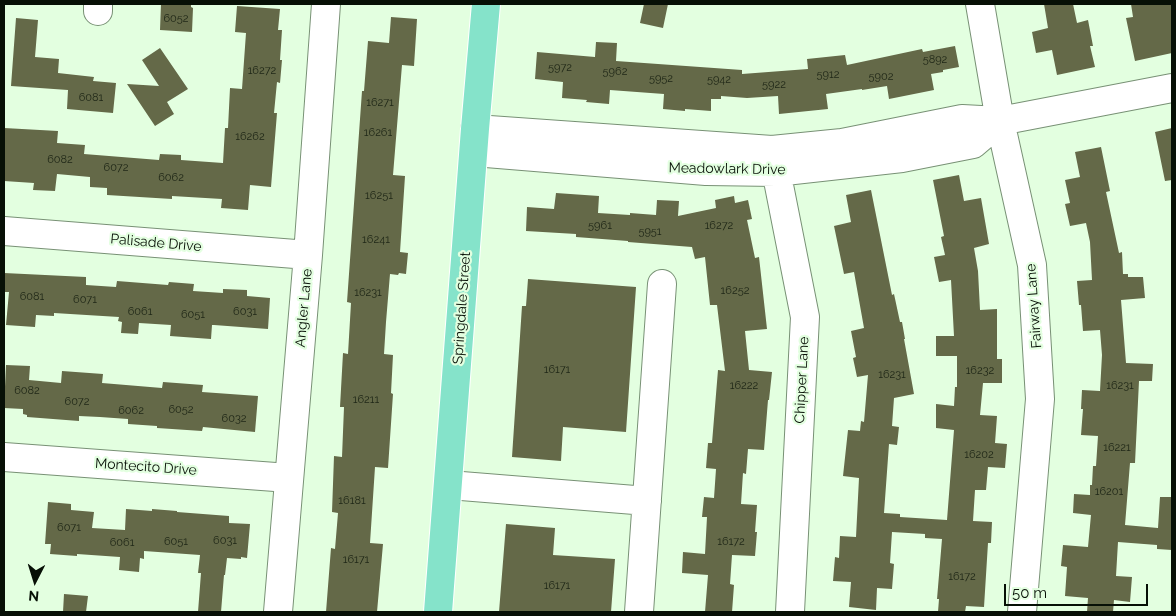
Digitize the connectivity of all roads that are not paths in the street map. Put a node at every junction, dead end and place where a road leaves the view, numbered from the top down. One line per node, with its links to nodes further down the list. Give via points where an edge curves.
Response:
1 (326, 4): 9 (street, Angler Lane)
2 (486, 4): 6 (main road, Springdale Street)
3 (980, 4): 5 (street, Fairway Lane)
4 (1172, 88): 5 (street, Meadowlark Drive)
5 (1000, 121): 7 (street, Meadowlark Drive, via 962,119 842,143); 19 (street, Fairway Lane, via 1032,265 1040,399)
6 (474, 140): 7 (street, Meadowlark Drive, via 706,171); 13 (main road, Springdale Street)
7 (774, 161): 18 (street, Chipper Lane, via 805,317)
8 (4, 230): 9 (street, Palisade Drive)
9 (308, 255): 12 (street, Angler Lane)
10 (662, 284): 14 (street)
11 (4, 457): 12 (street, Montecito Drive)
12 (289, 478): 15 (street, Angler Lane)
13 (449, 485): 14 (street); 16 (main road, Springdale Street)
14 (646, 501): 17 (street)
15 (278, 612)
16 (438, 612)
17 (639, 612)
18 (790, 612)
19 (1022, 612)

